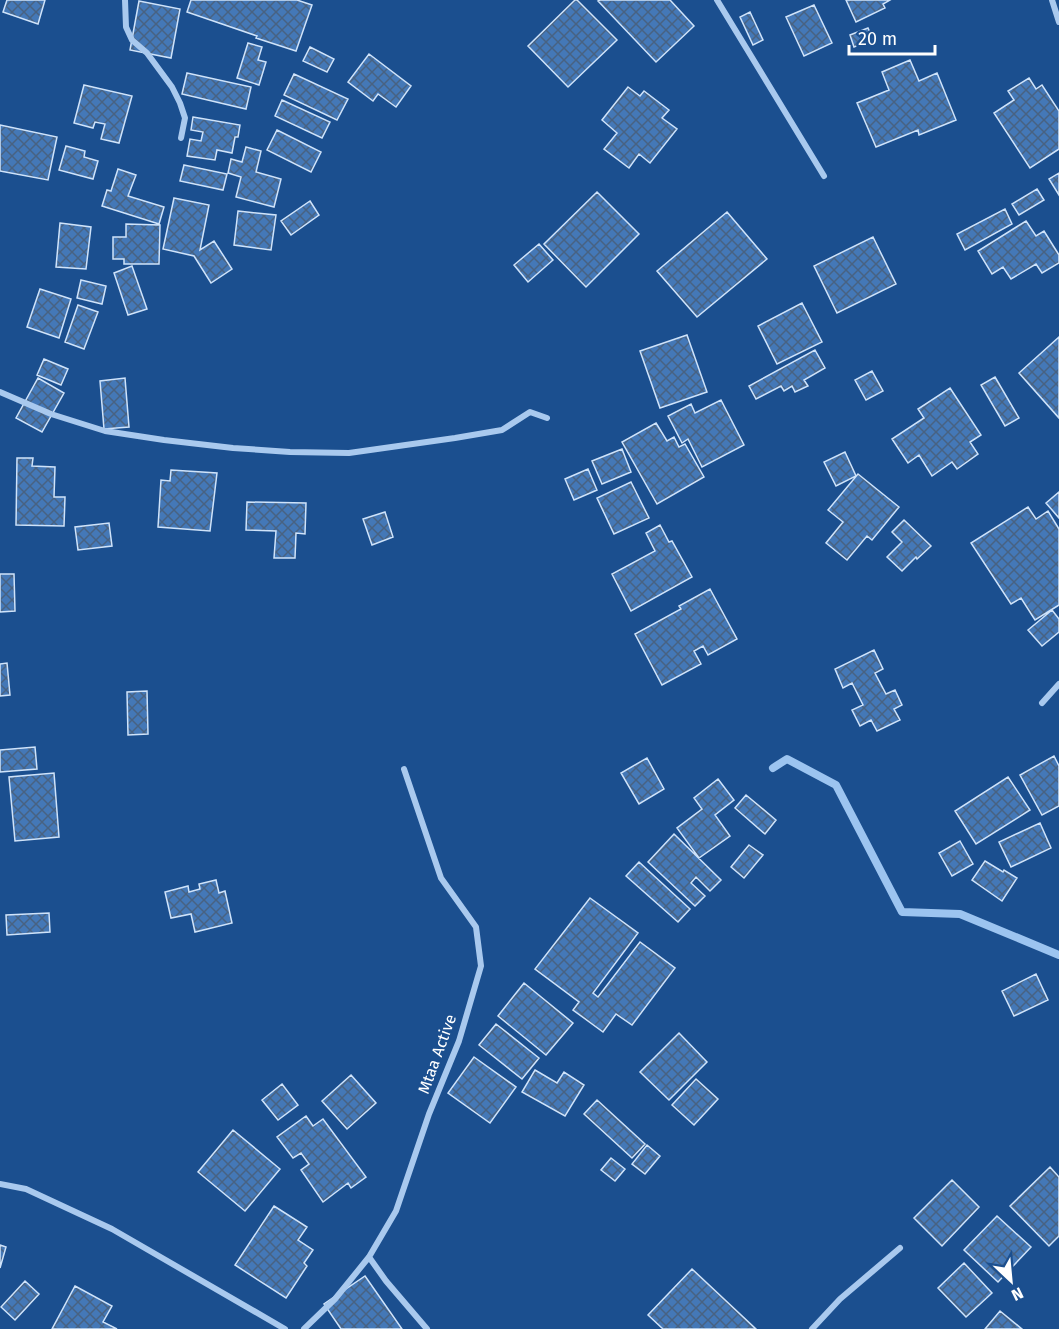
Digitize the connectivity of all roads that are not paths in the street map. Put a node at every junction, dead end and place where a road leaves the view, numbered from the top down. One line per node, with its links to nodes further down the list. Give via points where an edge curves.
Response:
1 (125, 0): 5 (street, via 126,27 132,40 147,53 180,103 185,118)
2 (717, 0): 6 (street)
3 (1052, 0): 4 (street)
4 (1059, 22)
5 (181, 138)
6 (824, 176)
7 (0, 392): 8 (street, via 105,431 290,452 349,453 502,430 531,412)
8 (547, 418)
9 (1059, 684): 10 (street)
10 (1042, 703)
11 (404, 769): 14 (street, Mtaa Active, via 441,878 476,927 480,966 459,1041 396,1211)
12 (0, 1184): 15 (street, via 26,1189 112,1229)
13 (900, 1248): 18 (street, via 840,1299)
14 (369, 1257): 16 (street, Mtaa Active); 17 (street)
15 (285, 1329)
16 (304, 1329)
17 (427, 1329)
18 (812, 1329)

